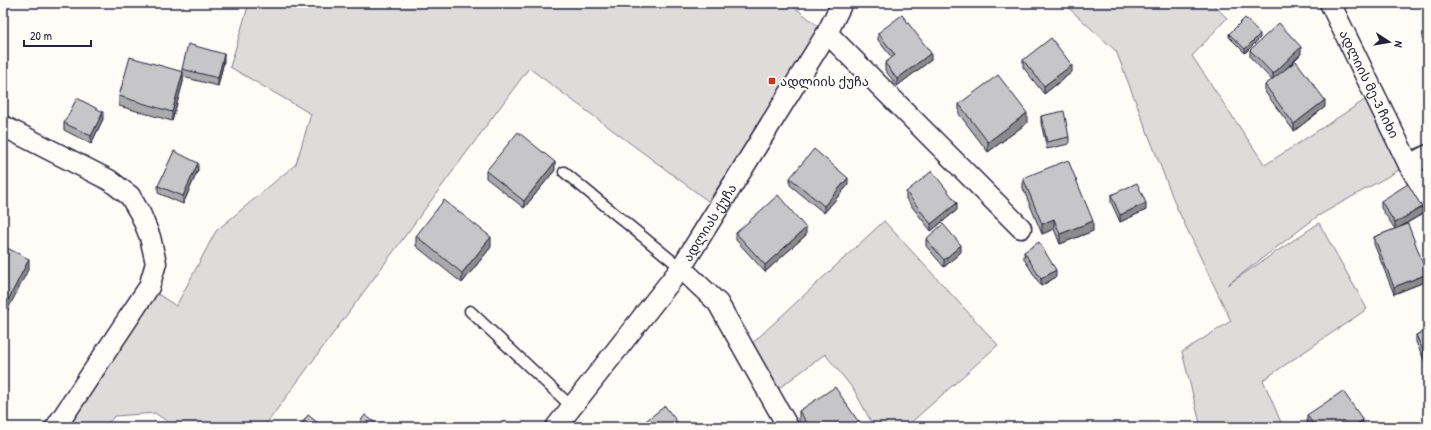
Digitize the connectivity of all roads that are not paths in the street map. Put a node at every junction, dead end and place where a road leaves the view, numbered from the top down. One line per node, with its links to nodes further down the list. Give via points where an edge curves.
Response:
1 (842, 3): 3 (street, ადლიას ქუჩა)
2 (1330, 3): 6 (street, ადლიის მე-3 ჩიხი)
3 (827, 33): 9 (street); 10 (street, ადლიას ქუჩა)
4 (3, 126): 13 (street, via 109,180 130,196 150,237 156,263 149,288)
5 (1428, 155): 6 (street)
6 (1409, 165): 8 (street, ადლიის მე-3 ჩიხი)
7 (564, 172): 10 (lane)
8 (1428, 198)
9 (1020, 228)
10 (681, 268): 12 (street, ადლიას ქუჩა); 15 (street, via 718,303)
11 (470, 311): 12 (lane)
12 (572, 407): 14 (street, ადლიას ქუჩა)
13 (56, 427)
14 (556, 427)
15 (788, 427)

